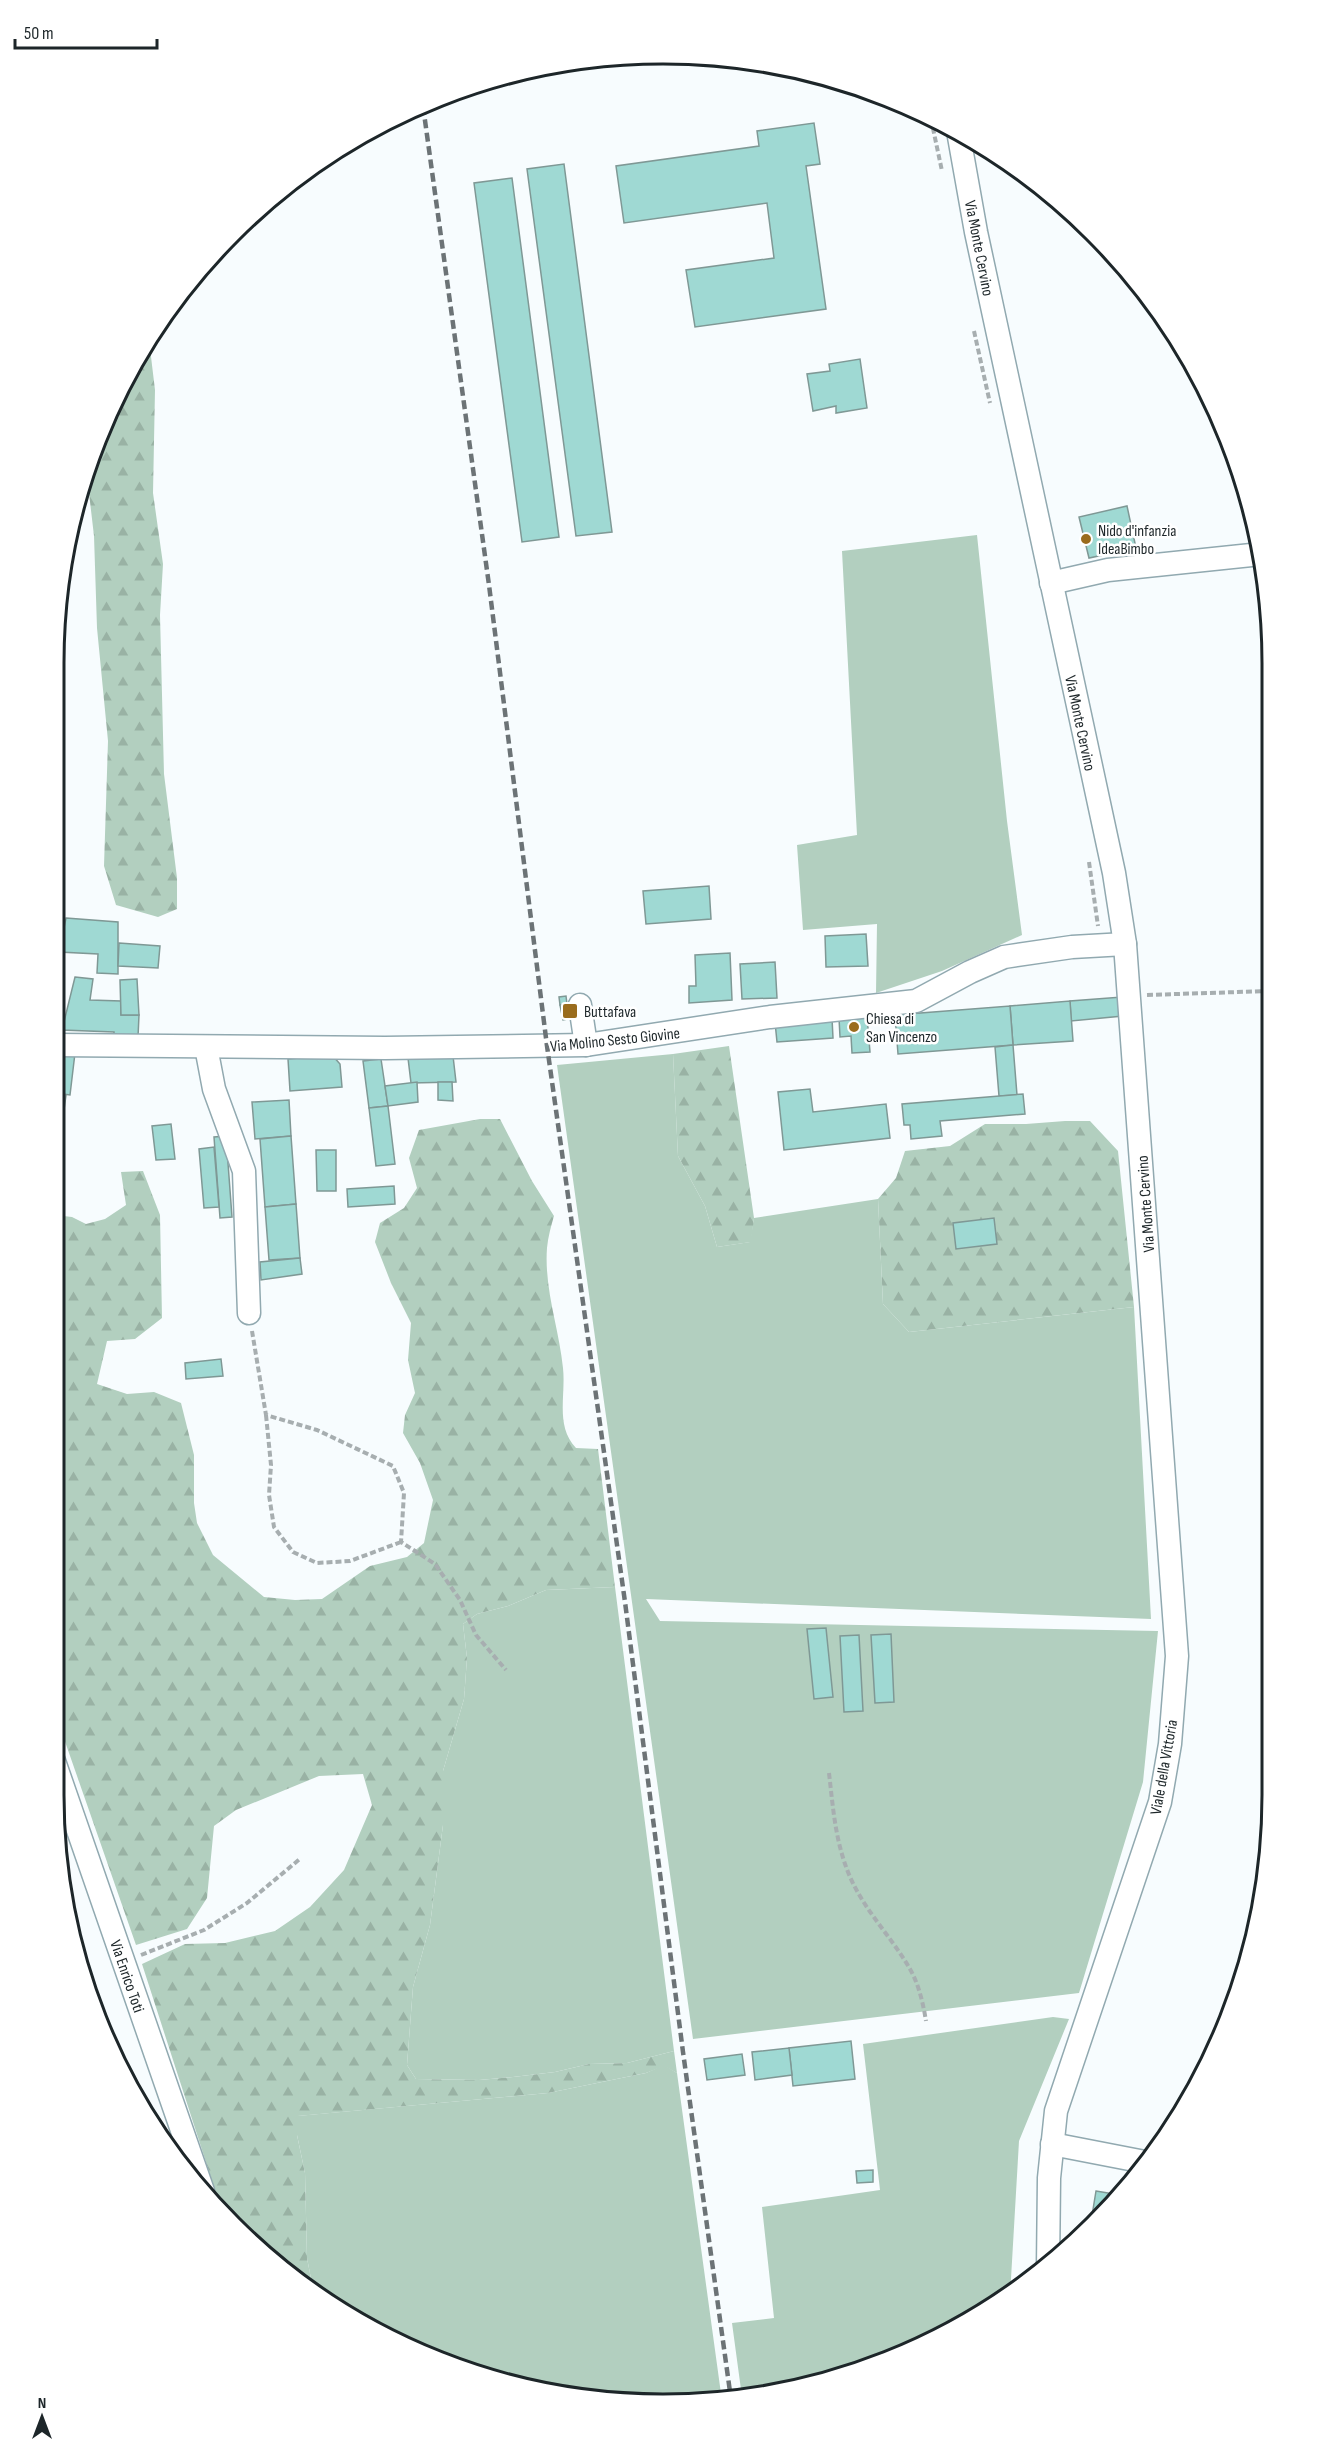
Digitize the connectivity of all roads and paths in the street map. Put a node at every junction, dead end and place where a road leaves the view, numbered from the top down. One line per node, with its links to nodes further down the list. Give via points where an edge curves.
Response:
1 (960, 143): 3 (street, Via Monte Cervino)
2 (1252, 555): 3 (street, via 1108,570)
3 (1051, 583): 4 (street, Via Monte Cervino, via 1114,873)
4 (1125, 944): 6 (street, Via Monte Cervino); 9 (street, Via Molino Sesto Giovine, via 1072,946 1004,957 916,1001 770,1017)
5 (1262, 990): 6 (path)
6 (1130, 995): 12 (street, Via Monte Cervino)
7 (580, 1005): 9 (street)
8 (64, 1045): 10 (street, Via Molino Sesto Giovine)
9 (586, 1045): 10 (street, Via Molino Sesto Giovine)
10 (206, 1047): 11 (street, via 214,1089 244,1171)
11 (249, 1313): 13 (path)
12 (1153, 1323): 21 (street, Viale della Vittoria, via 1177,1656 1170,1744 1160,1802 1056,2111)
13 (266, 1415): 14 (path, via 317,1430 393,1466 404,1492); 14 (path, via 274,1527 293,1552 317,1563 350,1561)
14 (401, 1542): 15 (path, via 435,1564 460,1600 476,1635)
15 (506, 1670)
16 (829, 1773): 20 (path, via 835,1831 848,1873 910,1970 921,1994)
17 (64, 1790): 19 (street, Via Enrico Toti)
18 (301, 1858): 19 (path, via 247,1903 204,1930)
19 (123, 1962): 23 (street, Via Enrico Toti)
20 (926, 2021)
21 (1052, 2144): 22 (street); 24 (street, Viale della Vittoria)
22 (1138, 2161)
23 (195, 2169)
24 (1048, 2254)

